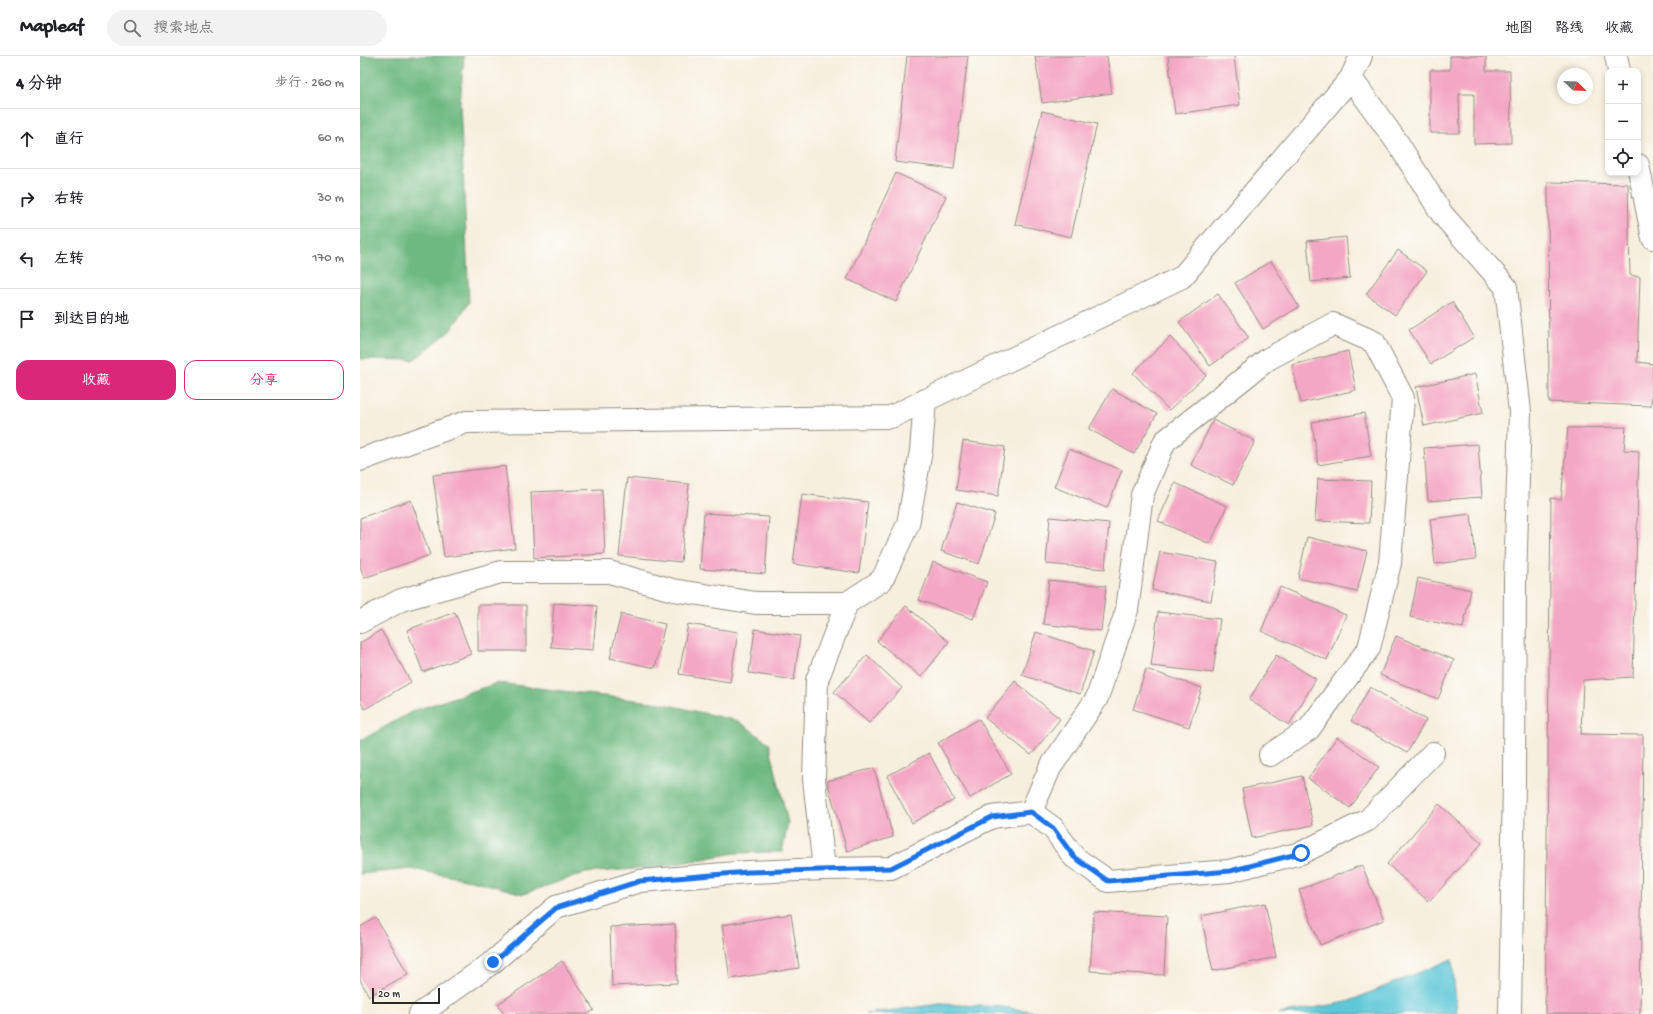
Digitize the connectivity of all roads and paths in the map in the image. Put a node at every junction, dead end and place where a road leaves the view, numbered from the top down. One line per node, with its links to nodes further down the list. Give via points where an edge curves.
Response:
1 (1361, 56): 4 (street)
2 (1616, 56): 3 (street)
3 (1618, 68)
4 (1351, 78): 7 (street, via 1182,277); 16 (street, via 1399,145 1442,214 1506,287 1520,412 1515,582)
5 (1640, 176): 6 (street)
6 (1653, 238)
7 (926, 400): 8 (street, via 891,417 466,422); 9 (street, via 921,451 908,524 882,580)
8 (360, 460)
9 (847, 603): 10 (street, via 756,603 672,590 609,572 502,572 401,600); 14 (street, via 817,680 814,780)
10 (360, 622)
11 (1433, 752): 13 (street, via 1368,820 1301,853 1230,871 1108,881 1074,857 1053,828)
12 (1270, 756): 13 (street, via 1309,729 1369,648 1390,563 1403,398 1374,342 1333,324 1268,359 1165,441 1142,495 1127,610 1097,698 1050,768)
13 (1031, 812): 14 (street, via 992,817 891,868)
14 (824, 869): 15 (street, via 640,881 556,908 493,962)
15 (420, 1014)
16 (1510, 1014)

